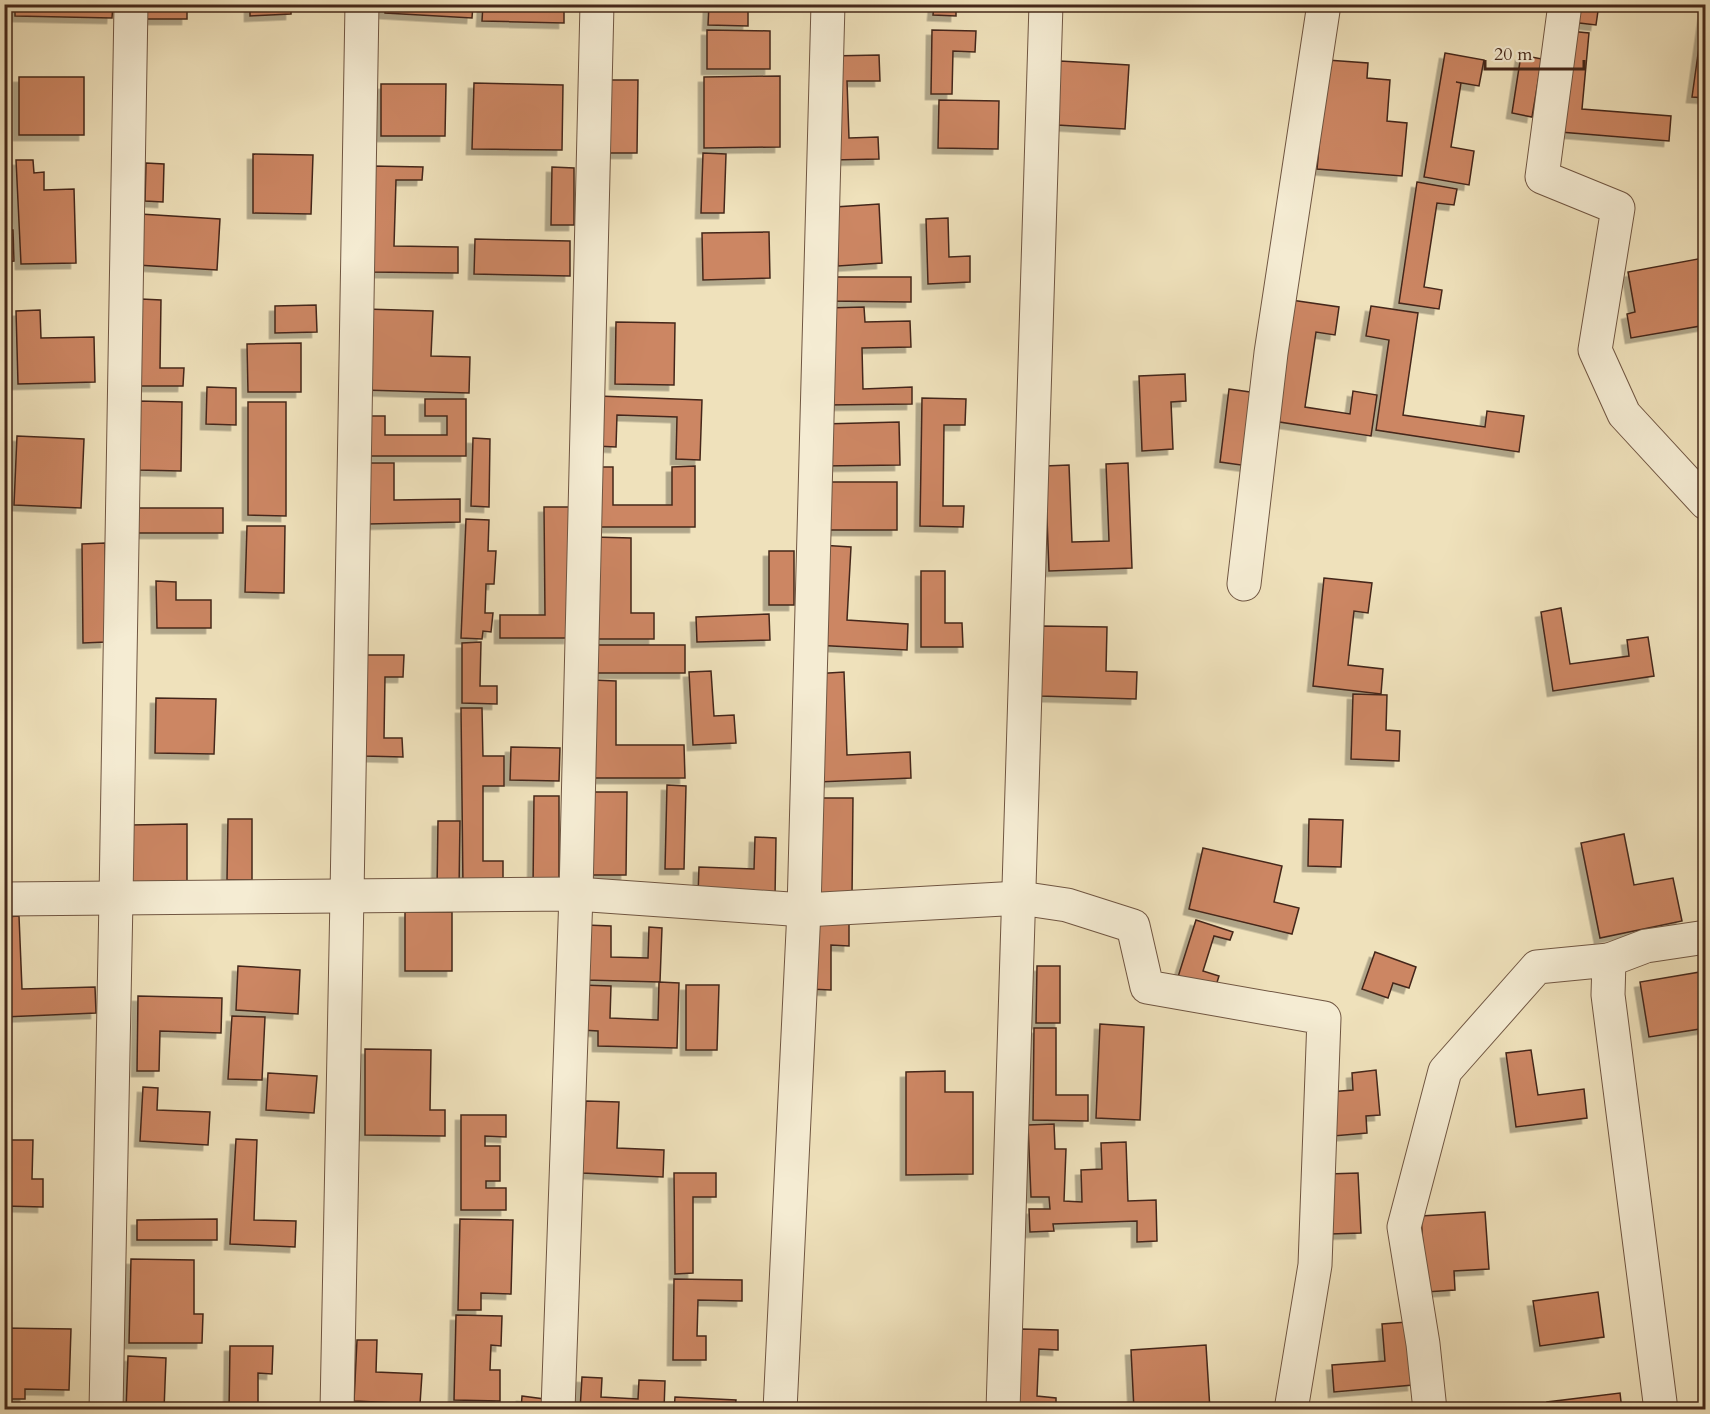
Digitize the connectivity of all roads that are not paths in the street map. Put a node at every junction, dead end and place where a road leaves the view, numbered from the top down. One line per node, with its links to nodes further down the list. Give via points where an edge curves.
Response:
1 (131, 4): 14 (street)
2 (362, 4): 11 (street)
3 (597, 4): 10 (street)
4 (828, 4): 15 (street)
5 (1046, 4): 12 (street)
6 (1324, 4): 9 (street, via 1271,353)
7 (1565, 4): 8 (street, via 1542,177 1618,208 1595,350 1624,414)
8 (1706, 503)
9 (1244, 584)
10 (576, 894): 11 (street); 15 (street); 20 (street)
11 (348, 896): 14 (street); 19 (street)
12 (1020, 898): 15 (street); 22 (street); 23 (street, via 1067,905 1133,926 1147,987 1324,1018 1315,1265)
13 (4, 899): 14 (street)
14 (116, 899): 18 (street)
15 (804, 910): 21 (street)
16 (1706, 937): 17 (street, via 1646,946)
17 (1609, 960): 24 (street, via 1537,967 1445,1071 1404,1227); 25 (street, via 1608,994)
18 (105, 1410)
19 (337, 1410)
20 (558, 1410)
21 (780, 1410)
22 (1003, 1410)
23 (1291, 1410)
24 (1430, 1410)
25 (1661, 1410)

